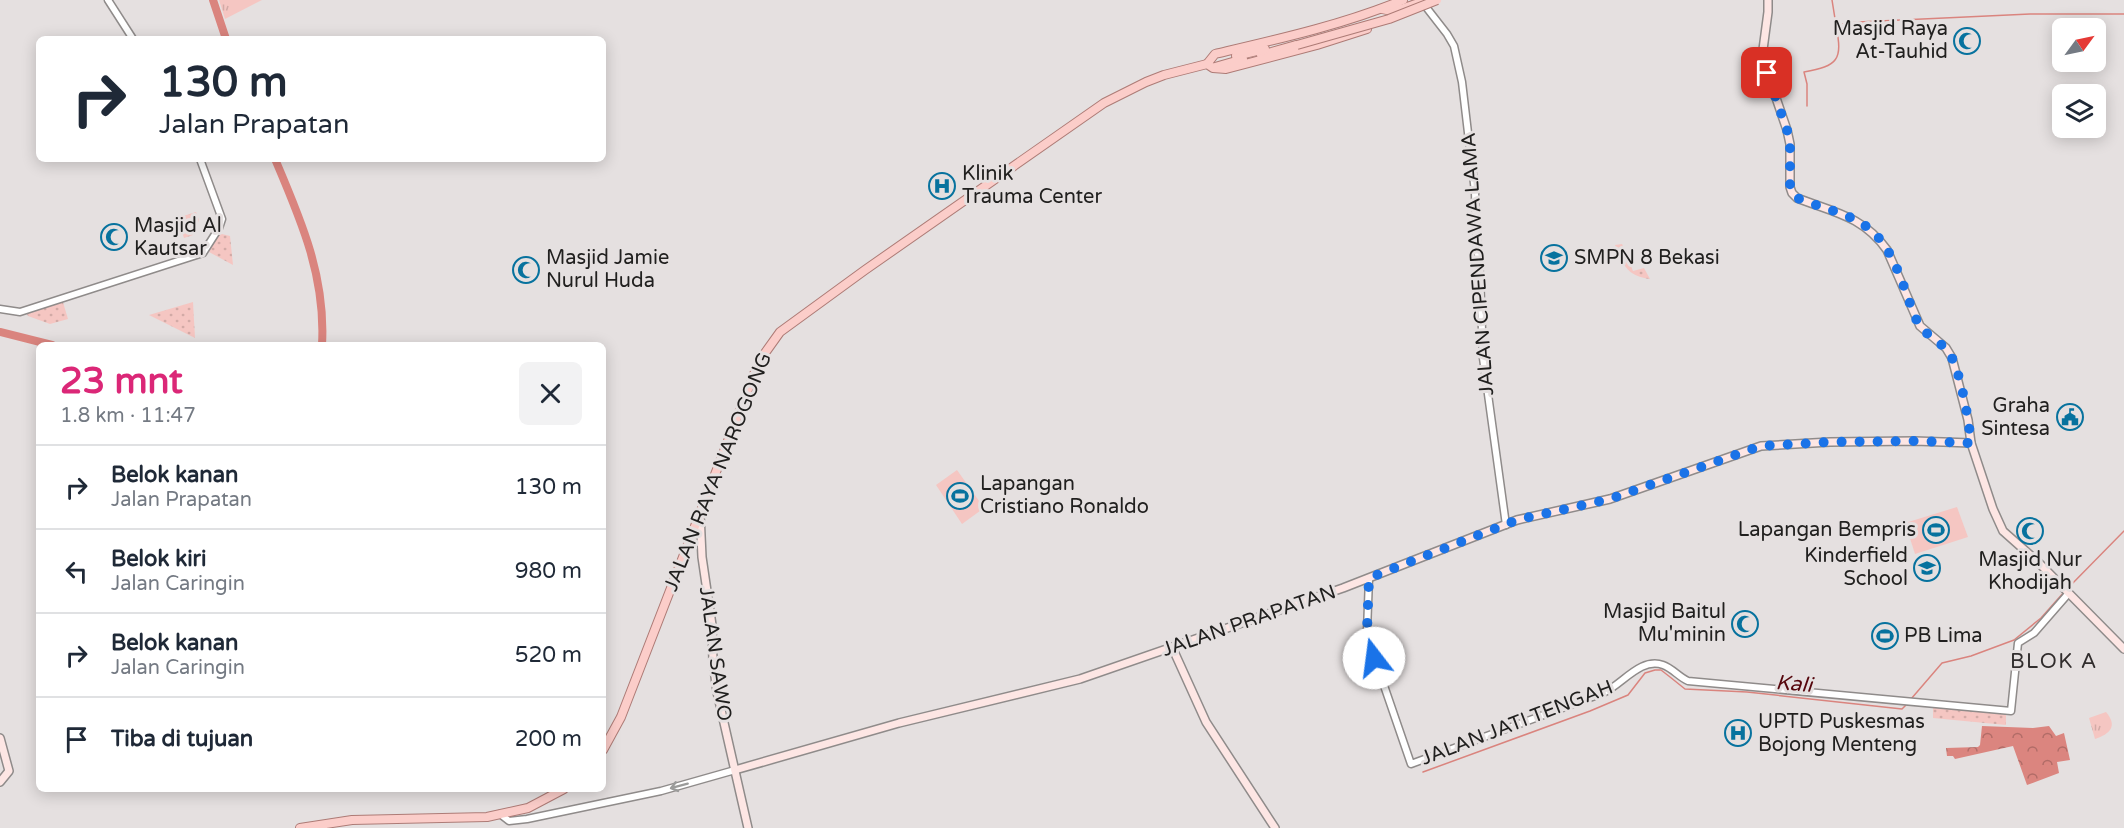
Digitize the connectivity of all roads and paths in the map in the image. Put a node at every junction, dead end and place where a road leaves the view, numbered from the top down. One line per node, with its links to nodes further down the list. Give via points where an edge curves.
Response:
1 (108, 0): 7 (street)
2 (1402, 0): 6 (main road, JALAN RAYA NAROGONG)
3 (1443, 0): 5 (main road, JALAN RAYA NAROGONG)
4 (1768, 0): 12 (main road, via 1762,57 1787,130 1792,193 1856,220 1874,233 1887,250 1920,326 1952,358)
5 (1427, 3): 6 (main road, via 1393,12); 8 (main road, bridge); 8 (main road, bridge, via 1389,18); 9 (main road, JALAN RAYA NAROGONG, via 1388,23 1317,45 1226,69); 14 (street, JALAN CIPENDAWA LAMA, via 1454,46 1462,82 1475,192 1483,358)
6 (1380, 9): 9 (main road, JALAN RAYA NAROGONG, via 1262,45 1215,54)
7 (131, 36)
8 (1296, 43): 9 (main road)
9 (1210, 64): 13 (main road, JALAN RAYA NAROGONG, via 1155,78 1106,102 780,332 760,360)
10 (201, 162): 11 (street, via 222,219 203,254 20,312)
11 (0, 309)
12 (1971, 443): 14 (main road, JALAN PRAPATAN, via 1770,444 1610,499); 16 (main road, via 2003,531)
13 (700, 510): 20 (main road, JALAN RAYA NAROGONG, via 621,717); 21 (main road, JALAN SAWO, via 714,673)
14 (1506, 525): 15 (main road, JALAN PRAPATAN)
15 (1369, 578): 16 (street, JALAN JATI TENGAH, via 1369,642 1415,763 1603,693 1640,667 1656,663 1688,681 2011,711 2018,643 2037,629); 17 (main road, JALAN PRAPATAN)
16 (2066, 593): 18 (main road)
17 (1172, 647): 21 (main road, JALAN PRAPATAN, via 1080,679 899,723); 27 (main road, via 1206,722)
18 (2124, 649)
19 (0, 738): 22 (main road, via 9,771)
20 (606, 744)
21 (735, 770): 24 (street, one-way to 24, via 661,791 527,819 508,821); 26 (main road, JALAN SAWO)
22 (0, 782)
23 (558, 792): 24 (main road, via 528,808)
24 (500, 814): 25 (main road, via 352,820)
25 (300, 828)
26 (748, 828)
27 (1275, 828)

